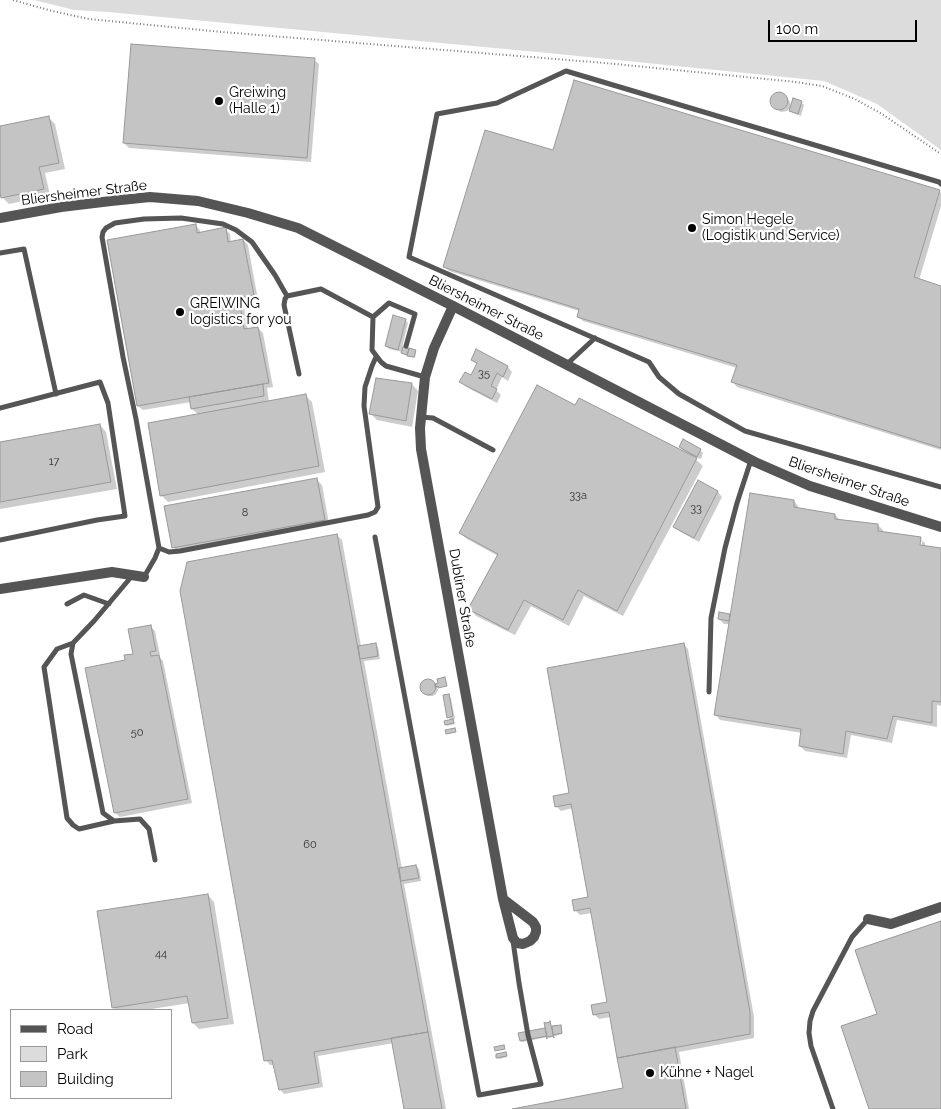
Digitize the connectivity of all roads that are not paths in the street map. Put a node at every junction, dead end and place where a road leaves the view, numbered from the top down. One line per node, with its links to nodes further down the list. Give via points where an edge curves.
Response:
1 (941, 184): 7 (lane, via 566,70 497,103 438,114 409,257)
2 (0, 218): 5 (street, Bliersheimer Straße, via 150,197 198,201 298,228)
3 (0, 253): 13 (lane, via 24,249)
4 (287, 296): 6 (lane, via 321,289); 11 (lane, via 284,305); 22 (lane, via 252,242 223,224 181,218 144,219 115,223 103,232)
5 (453, 306): 10 (street, Bliersheimer Straße); 12 (street, Dubliner Straße)
6 (373, 317): 8 (lane, via 389,303 414,314); 9 (lane, via 372,350)
7 (595, 338): 10 (lane); 18 (lane, via 649,362 659,377 679,394 745,430)
8 (406, 346)
9 (376, 358): 12 (lane, via 386,366); 22 (lane, via 365,387 364,406 378,507 375,512 180,551)
10 (567, 365): 17 (street, Bliersheimer Straße)
11 (299, 374)
12 (425, 377): 15 (street, Dubliner Straße)
13 (56, 394): 14 (lane); 21 (lane, via 100,382 108,403 126,516)
14 (0, 408)
15 (421, 416): 16 (lane, via 433,418); 32 (street, Dubliner Straße, via 421,449)
16 (492, 450)
17 (751, 460): 19 (street, Bliersheimer Straße, via 810,486); 29 (lane, via 737,503 711,618)
18 (941, 487)
19 (941, 527)
20 (375, 537): 35 (lane, via 479,1095 541,1084 528,1035)
21 (0, 540)
22 (158, 548): 24 (lane)
23 (132, 575): 24 (street); 25 (street, via 112,572); 27 (lane)
24 (144, 577)
25 (0, 590)
26 (67, 604): 27 (lane, via 84,596)
27 (109, 604): 28 (lane)
28 (73, 643): 30 (lane, via 71,654 103,814); 30 (lane, via 57,649 44,668 67,818 79,829)
29 (709, 692)
30 (114, 821): 31 (lane, via 140,819 149,829)
31 (155, 860)
32 (503, 899): 35 (street, Dubliner Straße); 35 (street, via 536,927 530,941 523,944)
33 (941, 907): 34 (street, via 891,924)
34 (868, 919): 36 (lane, via 852,937 810,1021 811,1046)
35 (513, 938)
36 (833, 1109)

